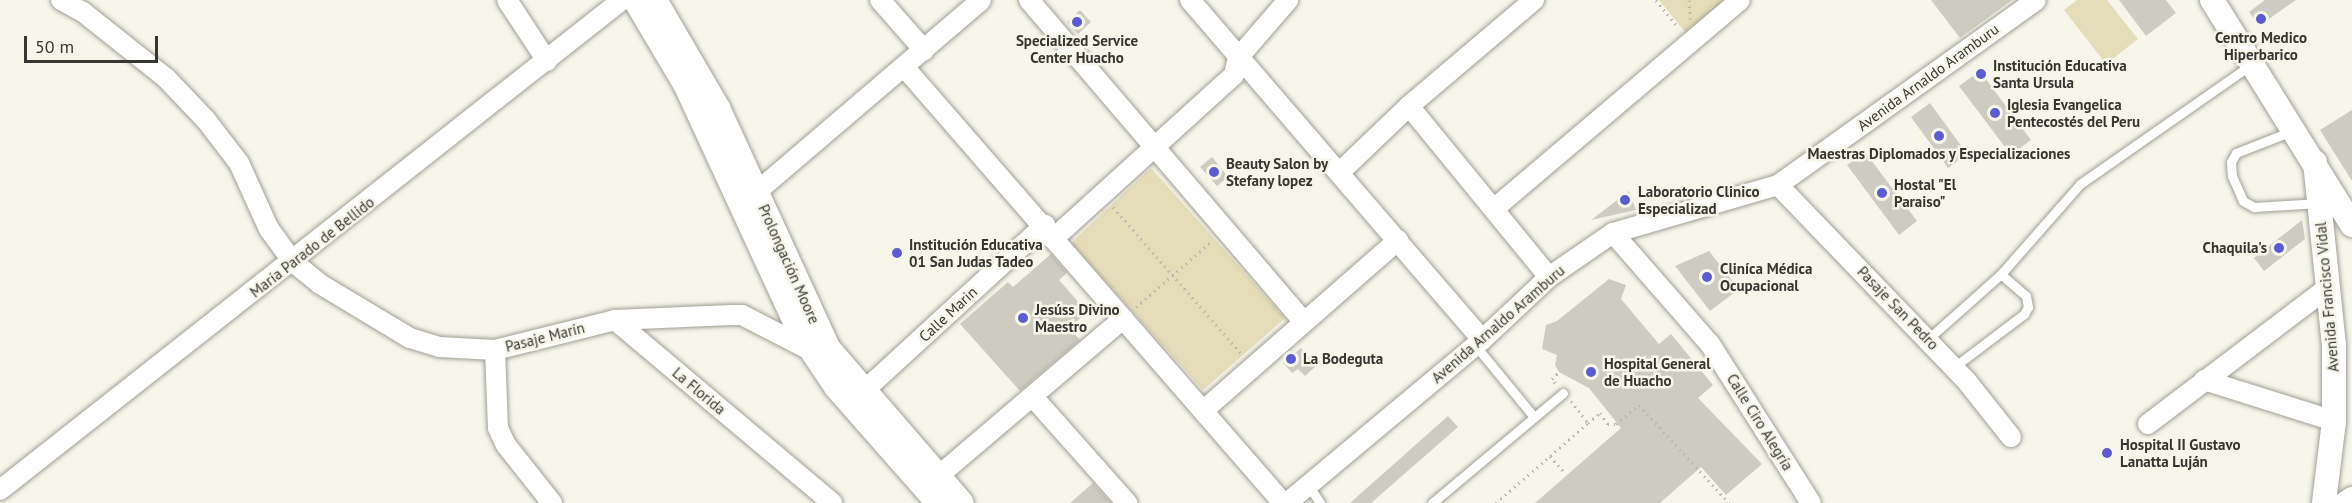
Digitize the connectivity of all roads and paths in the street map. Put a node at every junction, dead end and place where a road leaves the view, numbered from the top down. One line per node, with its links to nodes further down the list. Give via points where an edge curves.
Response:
1 (61, 0): 16 (street, Pasaje Marín)
2 (507, 0): 20 (street)
3 (622, 0): 20 (street, María Parado de Bellido)
4 (635, 0): 30 (street, Prolongación Moore)
5 (655, 0): 30 (street, Prolongación Moore, via 718,108)
6 (880, 0): 18 (street)
7 (981, 0): 18 (street)
8 (1029, 0): 25 (street)
9 (1190, 0): 19 (street)
10 (1288, 0): 19 (street, Calle Marin)
11 (1534, 0): 23 (street)
12 (1656, 0): 17 (path)
13 (1740, 0): 17 (street)
14 (2036, 0): 28 (street, Avenida Arnaldo Aramburu)
15 (2212, 0): 21 (street)
16 (89, 6): 38 (street, Pasaje Marín, via 206,120 239,163 269,229)
17 (1690, 41): 32 (street)
18 (924, 50): 22 (street)
19 (1238, 58): 25 (street, Calle Marin, via 1234,75); 27 (street)
20 (547, 61): 38 (street, María Parado de Bellido)
21 (2252, 64): 24 (street); 39 (lane, via 2080,184)
22 (905, 68): 30 (street); 35 (street)
23 (1409, 106): 27 (street); 32 (street)
24 (2295, 130): 26 (street); 31 (lane, via 2245,147 2231,162 2232,176 2243,201 2254,207)
25 (1153, 147): 29 (street, Calle Marin); 34 (street)
26 (2315, 162): 31 (street, Avenida Francisco Vidal); 33 (street)
27 (1340, 172): 37 (street)
28 (1778, 186): 36 (street, Avenida Arnaldo Aramburu); 46 (street, Pasaje San Pedro)
29 (1101, 194): 35 (street, Calle Marin); 40 (path)
30 (750, 198): 49 (street, Prolongación Moore)
31 (2319, 202): 42 (street, Avenida Francisco Vidal)
32 (1495, 208): 41 (street)
33 (2352, 225)
34 (1225, 230): 40 (path); 45 (street)
35 (1049, 232): 43 (street); 55 (street, Calle Marin)
36 (1613, 233): 41 (street, Avenida Arnaldo Aramburu); 78 (street, Calle Ciro Alegría, via 1710,344)
37 (1398, 240): 45 (street); 47 (street)
38 (293, 262): 48 (street, Pasaje Marín, via 320,284 410,338 439,347); 67 (street, María Parado de Bellido)
39 (2001, 273): 46 (lane); 51 (lane, via 2026,296 2028,306 2024,314)
40 (1172, 276): 43 (path); 50 (path)
41 (1550, 277): 47 (street, Avenida Arnaldo Aramburu)
42 (2327, 288): 53 (street); 59 (street, Avenida Francisco Vidal, via 2334,345)
43 (1123, 318): 56 (street); 57 (street)
44 (615, 320): 48 (street, Pasaje Marín); 49 (street, Pasaje Marín, via 742,315); 70 (street, La Florida)
45 (1305, 322): 50 (street)
46 (1928, 339): 51 (street, Pasaje San Pedro)
47 (1478, 342): 58 (lane); 65 (street, Avenida Arnaldo Aramburu)
48 (495, 350): 69 (street, via 498,428 506,445)
49 (820, 351): 55 (street, Prolongación Moore)
50 (1254, 366): 57 (street)
51 (1954, 367): 62 (street, Pasaje San Pedro)
52 (1559, 372): 54 (path, via 1552,379)
53 (2204, 380): 59 (street); 61 (street)
54 (1563, 393): 58 (lane); 60 (path)
55 (858, 396): 66 (street, Prolongación Moore)
56 (1033, 397): 66 (street); 72 (street)
57 (1204, 410): 73 (street)
58 (1534, 417): 75 (lane)
59 (2334, 421): 79 (street, Avenida Francisco Vidal)
60 (1588, 423): 63 (path); 77 (path, via 1600,413 1608,424 1616,424 1640,405)
61 (2148, 424)
62 (2011, 437)
63 (1550, 456): 64 (path); 76 (path)
64 (1564, 472)
65 (1308, 485): 73 (street, Avenida Arnaldo Aramburu); 74 (lane)
66 (934, 489): 71 (street, Prolongación Moore)
67 (0, 490)
68 (2352, 499): 80 (street)
69 (552, 503)
70 (832, 503)
71 (962, 503)
72 (1127, 503)
73 (1285, 503)
74 (1320, 503)
75 (1432, 503)
76 (1497, 503)
77 (1729, 503)
78 (1811, 503)
79 (2324, 503)
80 (2346, 503)

